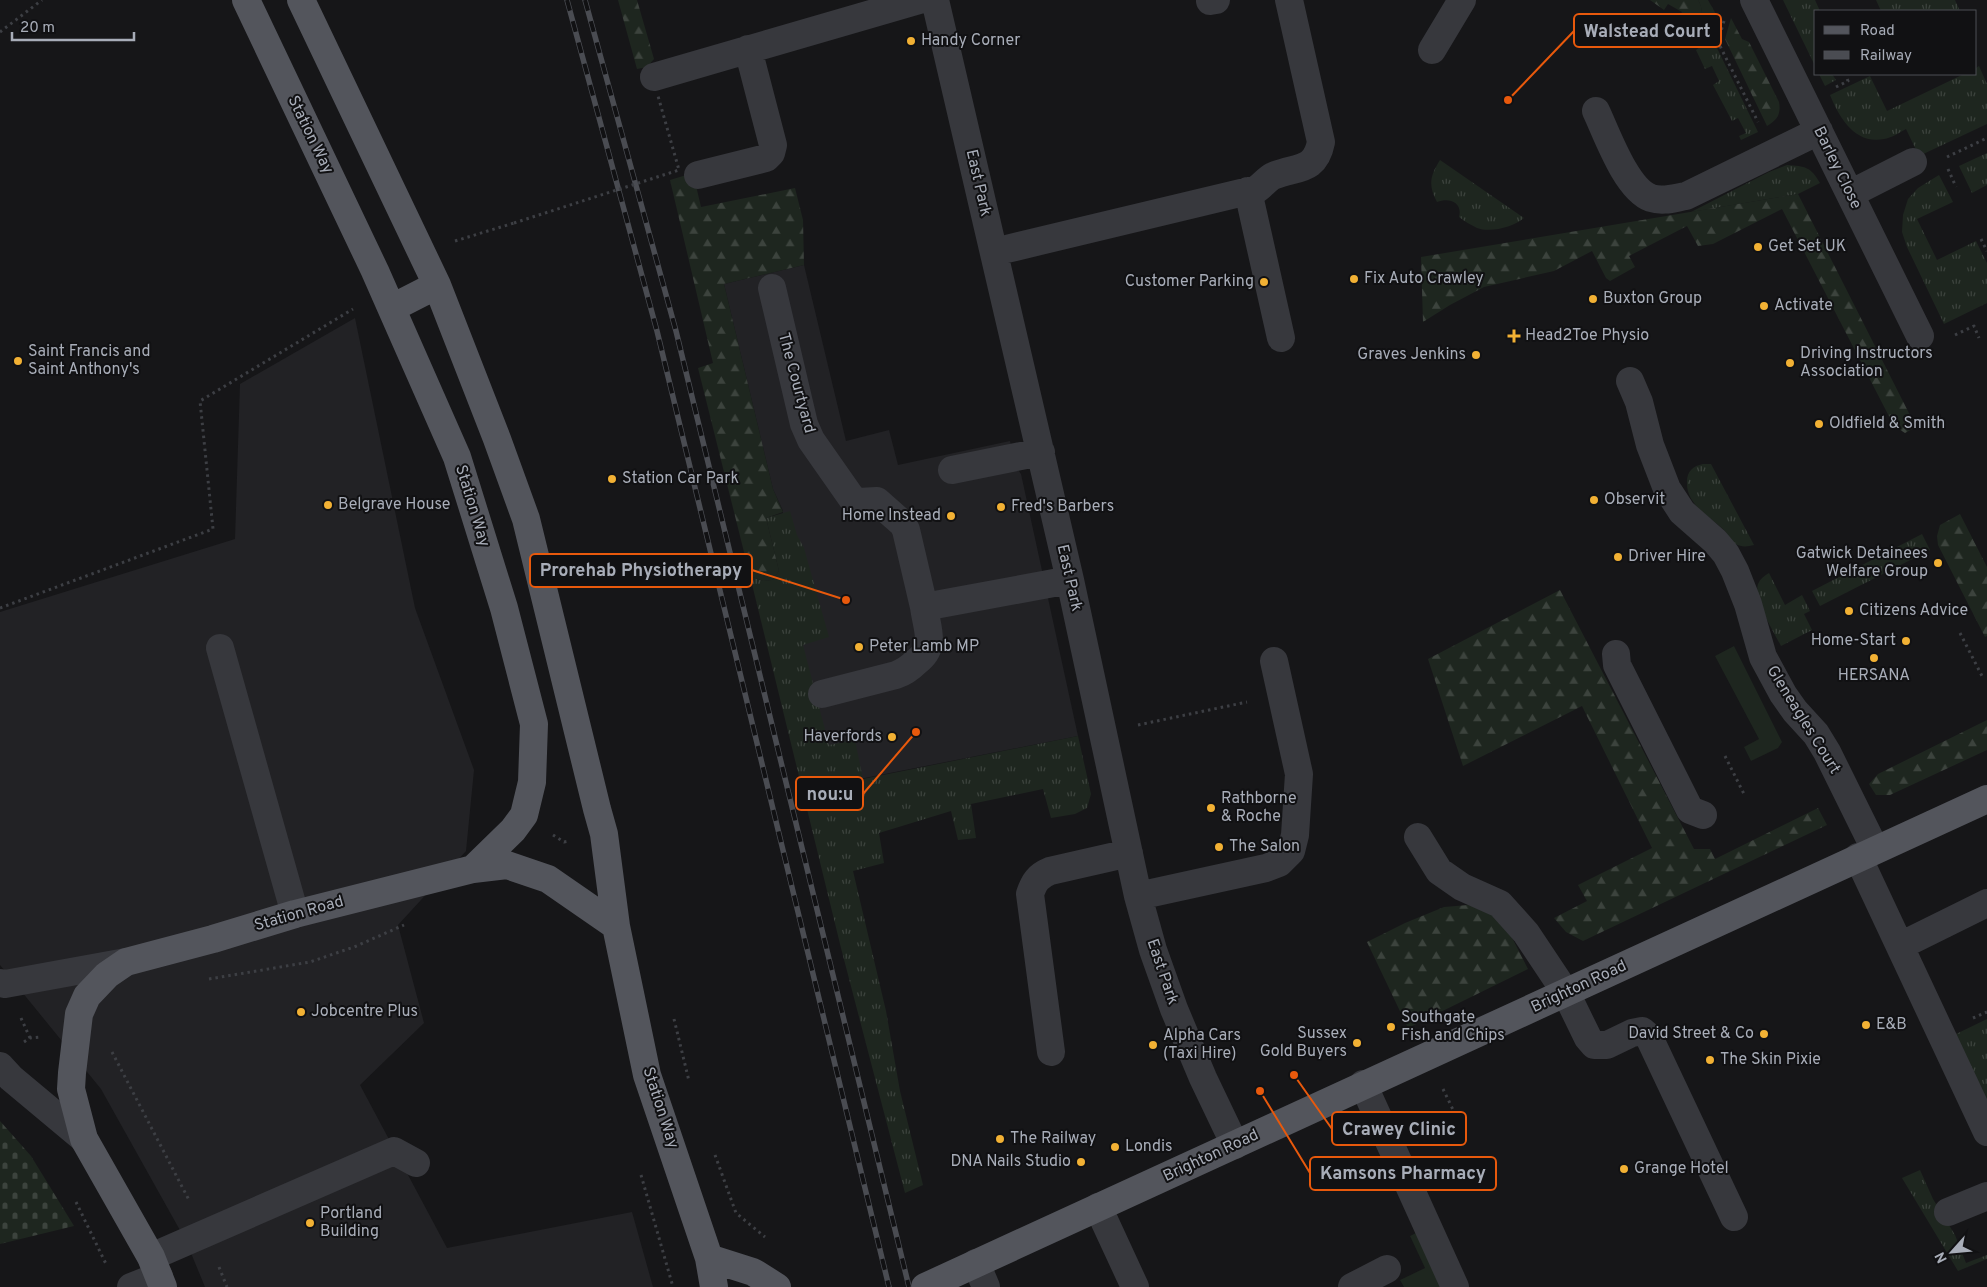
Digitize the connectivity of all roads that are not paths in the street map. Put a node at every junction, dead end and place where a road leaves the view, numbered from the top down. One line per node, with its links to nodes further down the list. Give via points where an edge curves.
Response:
1 (246, 0): 20 (main road, Station Way)
2 (301, 0): 18 (main road, Station Way)
3 (919, 0): 8 (street)
4 (935, 0): 17 (street, East Park)
5 (1289, 0): 15 (street, via 1320,134 1320,151 1304,168 1274,176)
6 (1462, 0): 9 (street)
7 (1754, 0): 12 (street, Barley Close)
8 (748, 49): 10 (street); 14 (street, via 773,145 771,153 766,158)
9 (1432, 50)
10 (656, 87)
11 (1596, 111): 12 (street, via 1628,178 1651,198 1666,200 1686,196)
12 (1819, 130): 16 (street, Barley Close)
13 (1912, 162): 16 (street)
14 (698, 175)
15 (1248, 191): 17 (street); 22 (street)
16 (1850, 194): 21 (street, Barley Close)
17 (994, 252): 24 (street, East Park)
18 (437, 285): 20 (main road); 41 (main road, Station Way, via 526,519 604,834)
19 (772, 288): 27 (street, The Courtyard, via 804,424 811,440 853,500 877,501 902,524 908,537)
20 (392, 308): 37 (main road, Station Way, via 457,457 504,608 534,724 532,782 524,815)
21 (1920, 336)
22 (1282, 338)
23 (1630, 381): 36 (street, Gleneagles Court, via 1667,489 1682,512 1726,554 1748,604 1757,640 1772,675 1827,752)
24 (1041, 452): 25 (street); 26 (street, East Park)
25 (952, 470)
26 (1070, 580): 27 (street); 35 (street, East Park)
27 (924, 608): 31 (street, The Courtyard, via 930,646 924,656 903,673)
28 (220, 648): 40 (street)
29 (1616, 654): 33 (street, via 1617,665 1690,810)
30 (1274, 661): 38 (street, via 1299,774 1291,851 1279,863 1266,868)
31 (822, 694)
32 (1987, 799): 36 (main road, Brighton Road)
33 (1702, 815)
34 (1418, 838): 45 (street, via 1439,871 1462,887 1500,904 1526,933)
35 (1129, 853): 38 (street, East Park); 46 (street, via 1050,871 1034,883 1030,894)
36 (1867, 853): 42 (street, Gleneagles Court); 45 (main road, Brighton Road)
37 (472, 869): 40 (main road, Station Road); 41 (main road, via 507,865 548,878)
38 (1138, 896): 51 (street, East Park, via 1174,1009)
39 (1987, 903): 42 (street)
40 (295, 914): 43 (main road, Station Road)
41 (616, 926): 57 (main road, Station Way, via 647,1075)
42 (1900, 946): 49 (street, Gleneagles Court)
43 (126, 962): 44 (street); 50 (main road, Station Road, via 106,974 88,996 79,1014 72,1090)
44 (0, 983)
45 (1566, 992): 48 (main road, Brighton Road); 56 (street, via 1594,1045 1607,1044 1642,1031 1649,1037)
46 (1051, 1052)
47 (0, 1066): 50 (street)
48 (1363, 1084): 51 (main road, Brighton Road); 67 (street)
49 (1987, 1132)
50 (84, 1139): 59 (main road, Station Road)
51 (1235, 1145): 54 (main road, Brighton Road)
52 (416, 1163): 59 (street, via 394,1151 206,1234)
53 (1987, 1196): 55 (street)
54 (1098, 1207): 60 (main road, Brighton Road); 65 (street)
55 (1948, 1212)
56 (1734, 1217)
57 (709, 1258): 62 (main road, Station Way); 63 (main road, via 753,1272)
58 (1388, 1269): 66 (street)
59 (158, 1273): 61 (street)
60 (981, 1275): 64 (main road, Brighton Road)
61 (130, 1287)
62 (714, 1287)
63 (777, 1287)
64 (925, 1287)
65 (1135, 1287)
66 (1352, 1287)
67 (1455, 1287)

